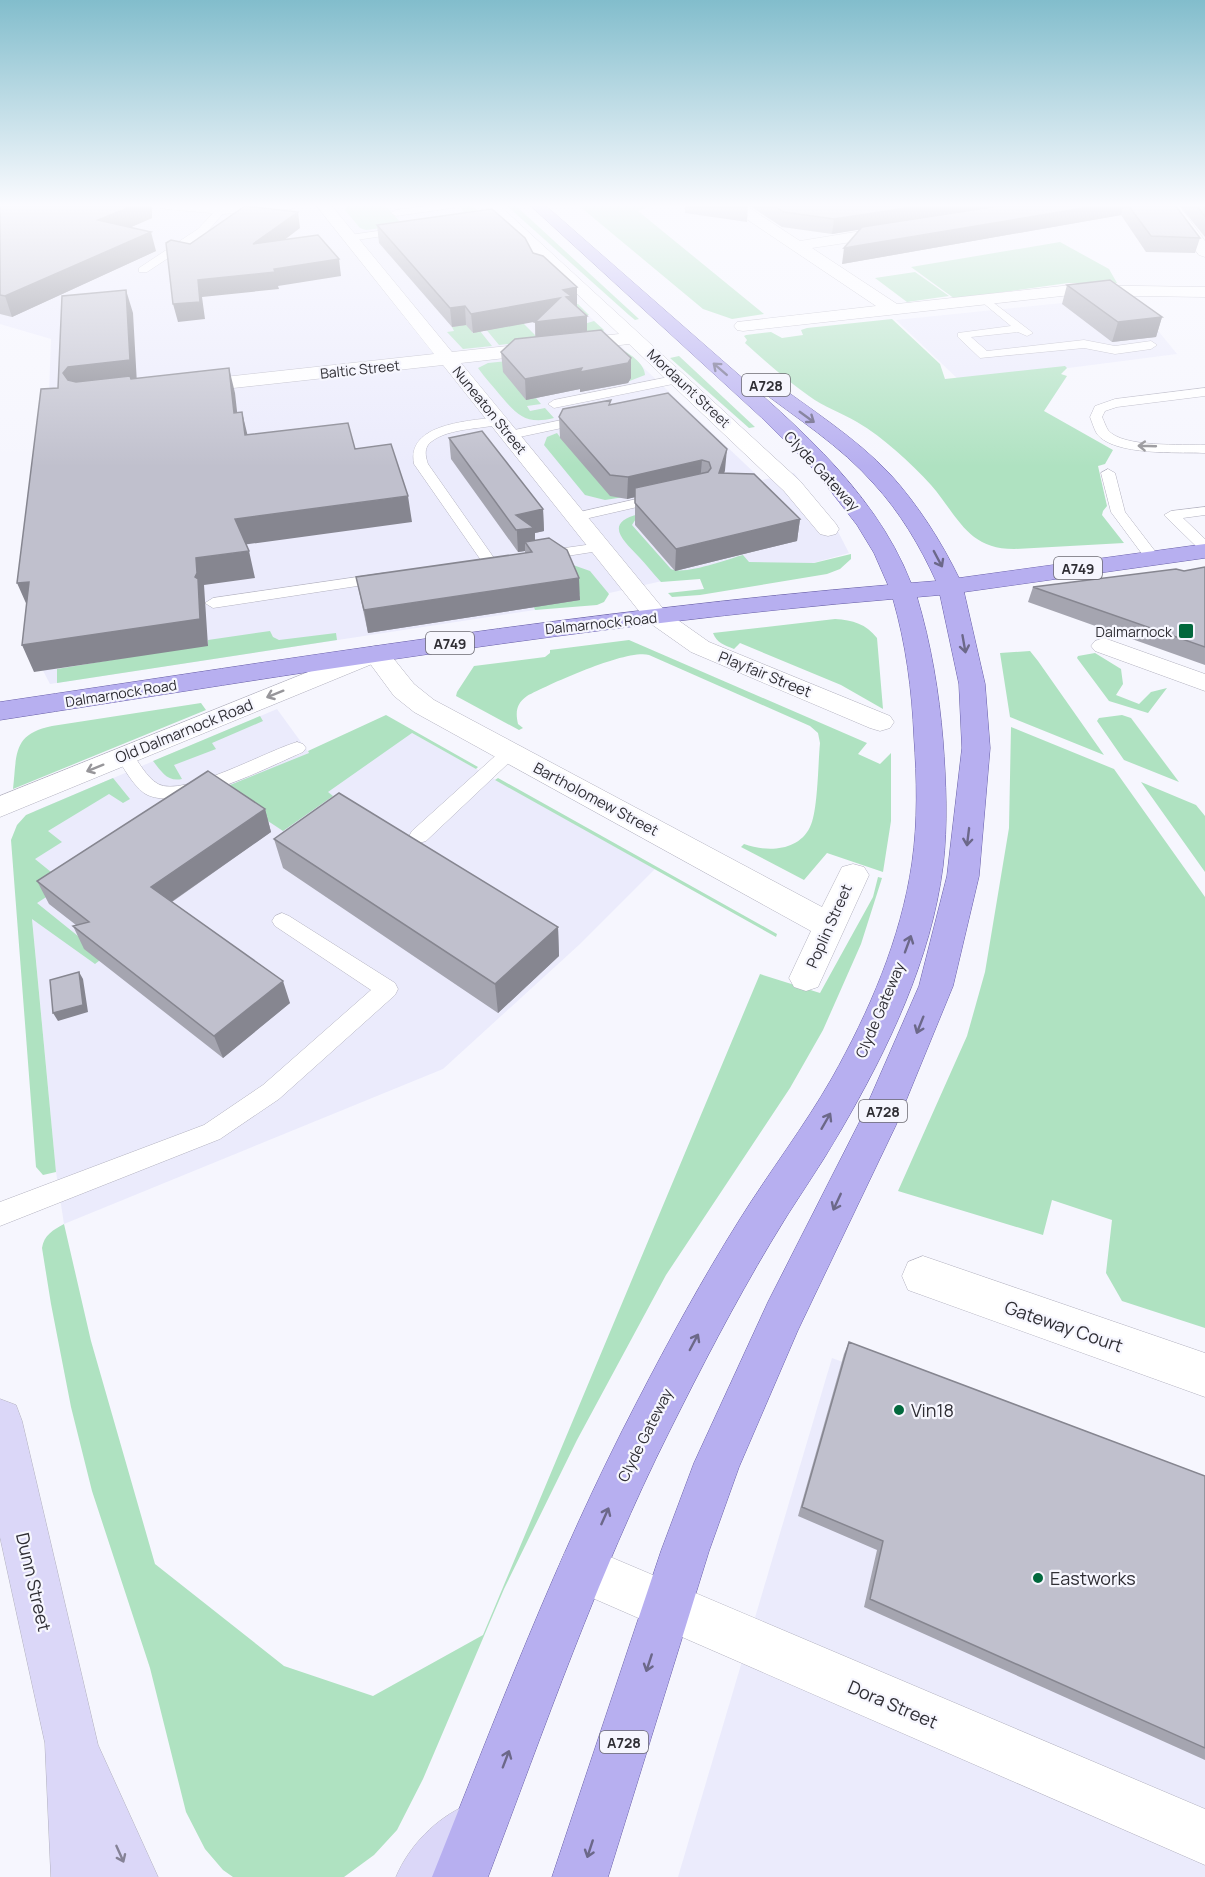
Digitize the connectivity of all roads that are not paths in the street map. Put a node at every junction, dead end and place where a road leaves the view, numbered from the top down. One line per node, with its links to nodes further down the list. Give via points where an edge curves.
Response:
1 (394, 293): 14 (street, Nuneaton Street)
2 (586, 293): 11 (street, Mordaunt Street)
3 (635, 293): 32 (main road, Clyde Gateway / A728, one-way to 3, via 870,526 822,468 756,400)
4 (656, 293): 31 (main road, Clyde Gateway / A728, one-way to 31, via 868,465 917,524)
5 (868, 293): 8 (street)
6 (1054, 293): 7 (street)
7 (986, 300): 8 (street); 10 (lane)
8 (894, 310): 9 (street)
9 (743, 326)
10 (1021, 328): 13 (lane); 13 (lane, via 962,335 984,355)
11 (636, 339): 14 (street, Baltic Street); 15 (street, Mordaunt Street)
12 (1151, 345): 13 (lane, via 1115,350 1084,344)
13 (1047, 346)
14 (448, 359): 16 (street, Baltic Street); 20 (street, Nuneaton Street)
15 (679, 379): 18 (lane); 26 (street, Mordaunt Street, via 792,486)
16 (166, 389)
17 (1205, 392): 21 (lane, one-way to 17, via 1127,444 1103,433 1096,417 1099,410 1115,403)
18 (554, 404)
19 (603, 416): 20 (lane)
20 (504, 428): 25 (street, Nuneaton Street); 27 (lane, via 432,436 417,452 484,564)
21 (1205, 449)
22 (1108, 473): 29 (lane, via 1118,512)
23 (680, 493): 25 (lane)
24 (1205, 511): 28 (lane, via 1171,515)
25 (576, 517): 27 (street, Nuneaton Street)
26 (828, 530)
27 (600, 547): 34 (street, Nuneaton Street)
28 (1205, 549): 29 (main road, Dalmarnock Road / A749)
29 (1153, 559): 31 (main road, Dalmarnock Road / A749)
30 (398, 576): 33 (lane)
31 (951, 587): 32 (main road, Dalmarnock Road / A749); 54 (main road, Clyde Gateway / A728, one-way to 54, via 972,684 976,748 963,876 936,986 877,1125 843,1189 730,1433)
32 (902, 590): 34 (main road, Dalmarnock Road / A749); 53 (main road, Clyde Gateway / A728, one-way to 32, via 620,1483 708,1314 757,1228 828,1119 866,1047 913,932 927,867 930,778 926,696)
33 (213, 603)
34 (656, 616): 36 (main road, Dalmarnock Road / A749); 39 (street, Playfair Street, via 700,647)
35 (1104, 646): 37 (street)
36 (372, 655): 38 (main road, Dalmarnock Road / A749); 41 (street, Bartholomew Street, via 416,700); 42 (street, Old Dalmarnock Road, one-way to 42)
37 (1205, 683)
38 (0, 711)
39 (880, 722)
40 (297, 748): 42 (lane, via 194,790 172,794 150,788)
41 (510, 752): 44 (lane); 47 (street, Bartholomew Street)
42 (125, 756): 43 (street, Old Dalmarnock Road, one-way to 43)
43 (0, 807)
44 (419, 836)
45 (853, 875): 47 (street, Poplin Street)
46 (282, 921): 49 (lane, via 387,989 271,1092 219,1128)
47 (830, 926): 48 (street, Poplin Street)
48 (806, 978)
49 (0, 1214)
50 (923, 1276): 51 (street, Gateway Court)
51 (1205, 1375)
52 (0, 1421): 55 (main road, Dunn Street)
53 (582, 1569): 54 (street, Dora Street); 56 (main road, Clyde Gateway / A728, one-way to 53)
54 (667, 1607): 57 (street, Dora Street); 62 (main road, Clyde Gateway / A728, one-way to 62)
55 (71, 1743): 58 (main road, Dunn Street); 59 (main road, Dunn Street, one-way to 59)
56 (485, 1813): 60 (main road); 61 (main road, Clyde Gateway / A728)
57 (1205, 1837)
58 (79, 1877)
59 (130, 1877)
60 (424, 1877)
61 (460, 1877)
62 (580, 1877)

